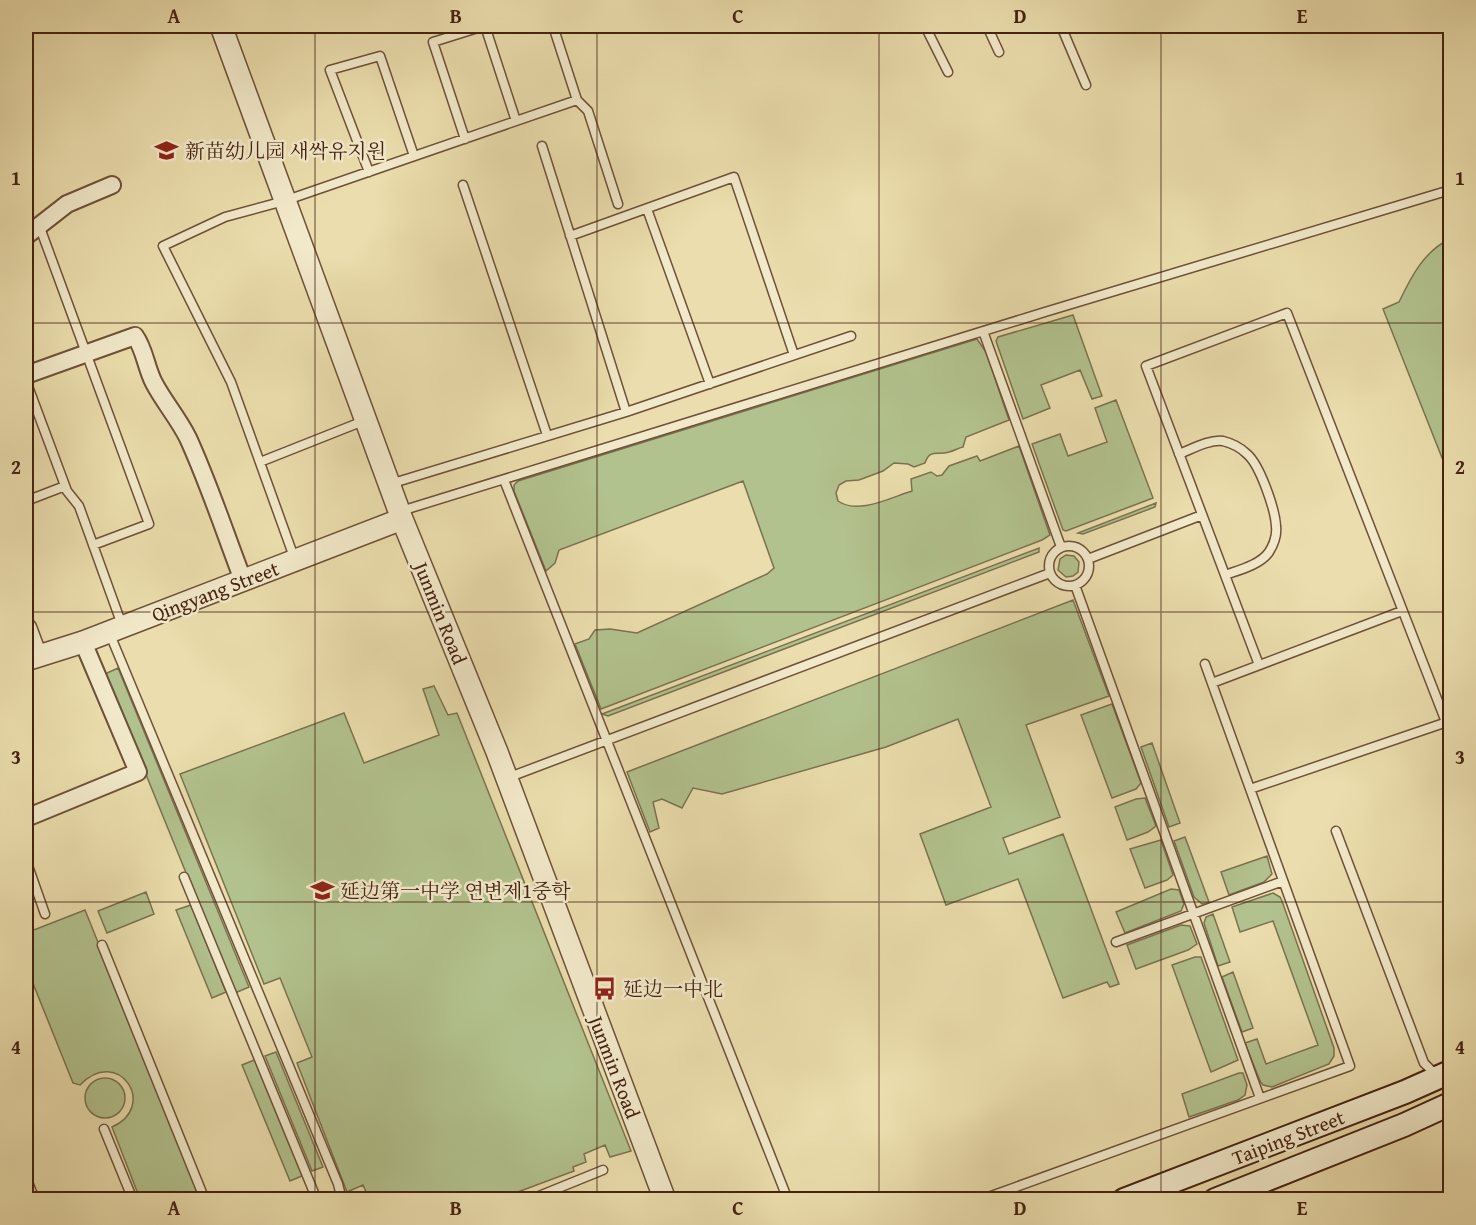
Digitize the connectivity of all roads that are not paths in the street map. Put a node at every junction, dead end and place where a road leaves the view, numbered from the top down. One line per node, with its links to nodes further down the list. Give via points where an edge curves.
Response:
1 (221, 26): 19 (street, Junmin Road)
2 (484, 26): 11 (lane); 12 (lane, via 433,42)
3 (553, 26): 10 (lane)
4 (925, 26): 8 (lane)
5 (987, 26): 7 (lane)
6 (1061, 26): 9 (lane)
7 (999, 52)
8 (948, 72)
9 (1086, 85)
10 (577, 100): 11 (lane); 20 (lane, via 588,111)
11 (516, 121): 12 (lane)
12 (465, 139): 14 (lane)
13 (542, 146): 24 (lane)
14 (414, 156): 15 (lane); 15 (lane, via 380,56 330,70)
15 (369, 171): 19 (lane)
16 (112, 185): 22 (street, via 67,204)
17 (463, 185): 34 (lane)
18 (1450, 190): 25 (lane)
19 (284, 201): 33 (street, Junmin Road); 36 (lane, via 225,217 164,246 231,382)
20 (618, 204)
21 (647, 209): 24 (lane); 28 (lane, via 734,177); 31 (lane)
22 (39, 225): 23 (street); 27 (lane)
23 (26, 236)
24 (570, 236): 32 (lane)
25 (983, 331): 37 (lane); 44 (lane)
26 (851, 336): 28 (lane)
27 (85, 354): 29 (street); 43 (lane, via 149,524); 49 (street, via 135,336 141,344 155,384 196,457)
28 (794, 355): 31 (lane)
29 (26, 375)
30 (26, 381): 39 (lane)
31 (710, 384): 32 (lane)
32 (626, 412): 34 (lane)
33 (366, 420): 36 (lane); 38 (street, Junmin Road)
34 (547, 435): 38 (lane)
35 (1179, 454): 41 (lane); 48 (lane, via 1222,441 1248,454 1256,465 1274,513 1274,540 1258,562); 51 (lane, via 1146,366 1287,313)
36 (260, 462): 46 (lane)
37 (504, 480): 42 (lane); 60 (lane)
38 (390, 484): 42 (street, Junmin Road)
39 (65, 486): 40 (lane); 43 (lane, via 79,506)
40 (26, 501)
41 (1202, 514): 45 (lane); 48 (lane)
42 (401, 515): 46 (street, Qingyang Street); 61 (street, Junmin Road)
43 (93, 545): 53 (lane)
44 (1061, 547): 45 (lane, via 1074,546); 47 (lane, via 1052,555)
45 (1088, 559): 50 (lane, via 1088,572)
46 (295, 560): 49 (street, Qingyang Street)
47 (1050, 573): 50 (lane, via 1058,582); 60 (lane)
48 (1225, 575): 57 (lane)
49 (243, 580): 53 (street, Qingyang Street)
50 (1075, 585): 69 (lane)
51 (1401, 611): 57 (lane); 59 (lane)
52 (26, 629): 55 (street)
53 (116, 629): 54 (street, Qingyang Street); 82 (lane)
54 (83, 642): 55 (street, Qingyang Street); 63 (street, via 138,772)
55 (31, 658)
56 (1205, 664): 58 (lane)
57 (1259, 665): 58 (lane)
58 (1212, 683): 62 (lane)
59 (1448, 722): 62 (lane)
60 (607, 740): 61 (lane); 85 (lane)
61 (507, 778): 84 (street, Junmin Road)
62 (1250, 789): 67 (lane)
63 (26, 818)
64 (1336, 831): 72 (lane, via 1424,1063)
65 (26, 860): 68 (lane)
66 (184, 877): 81 (lane)
67 (1283, 881): 69 (lane); 73 (lane, via 1350,1066)
68 (45, 914)
69 (1194, 914): 70 (lane); 73 (lane)
70 (1116, 942)
71 (102, 945): 80 (lane)
72 (1444, 1075): 74 (street); 87 (main road, Taiping Street)
73 (1260, 1098): 86 (lane)
74 (1450, 1106): 88 (main road, Taiping Street)
75 (104, 1129): 79 (lane)
76 (603, 1170): 83 (lane)
77 (26, 1177): 78 (lane)
78 (35, 1200)
79 (133, 1200)
80 (205, 1200)
81 (317, 1200)
82 (342, 1200)
83 (530, 1200)
84 (665, 1200)
85 (788, 1200)
86 (980, 1200)
87 (1124, 1200)
88 (1215, 1200)

